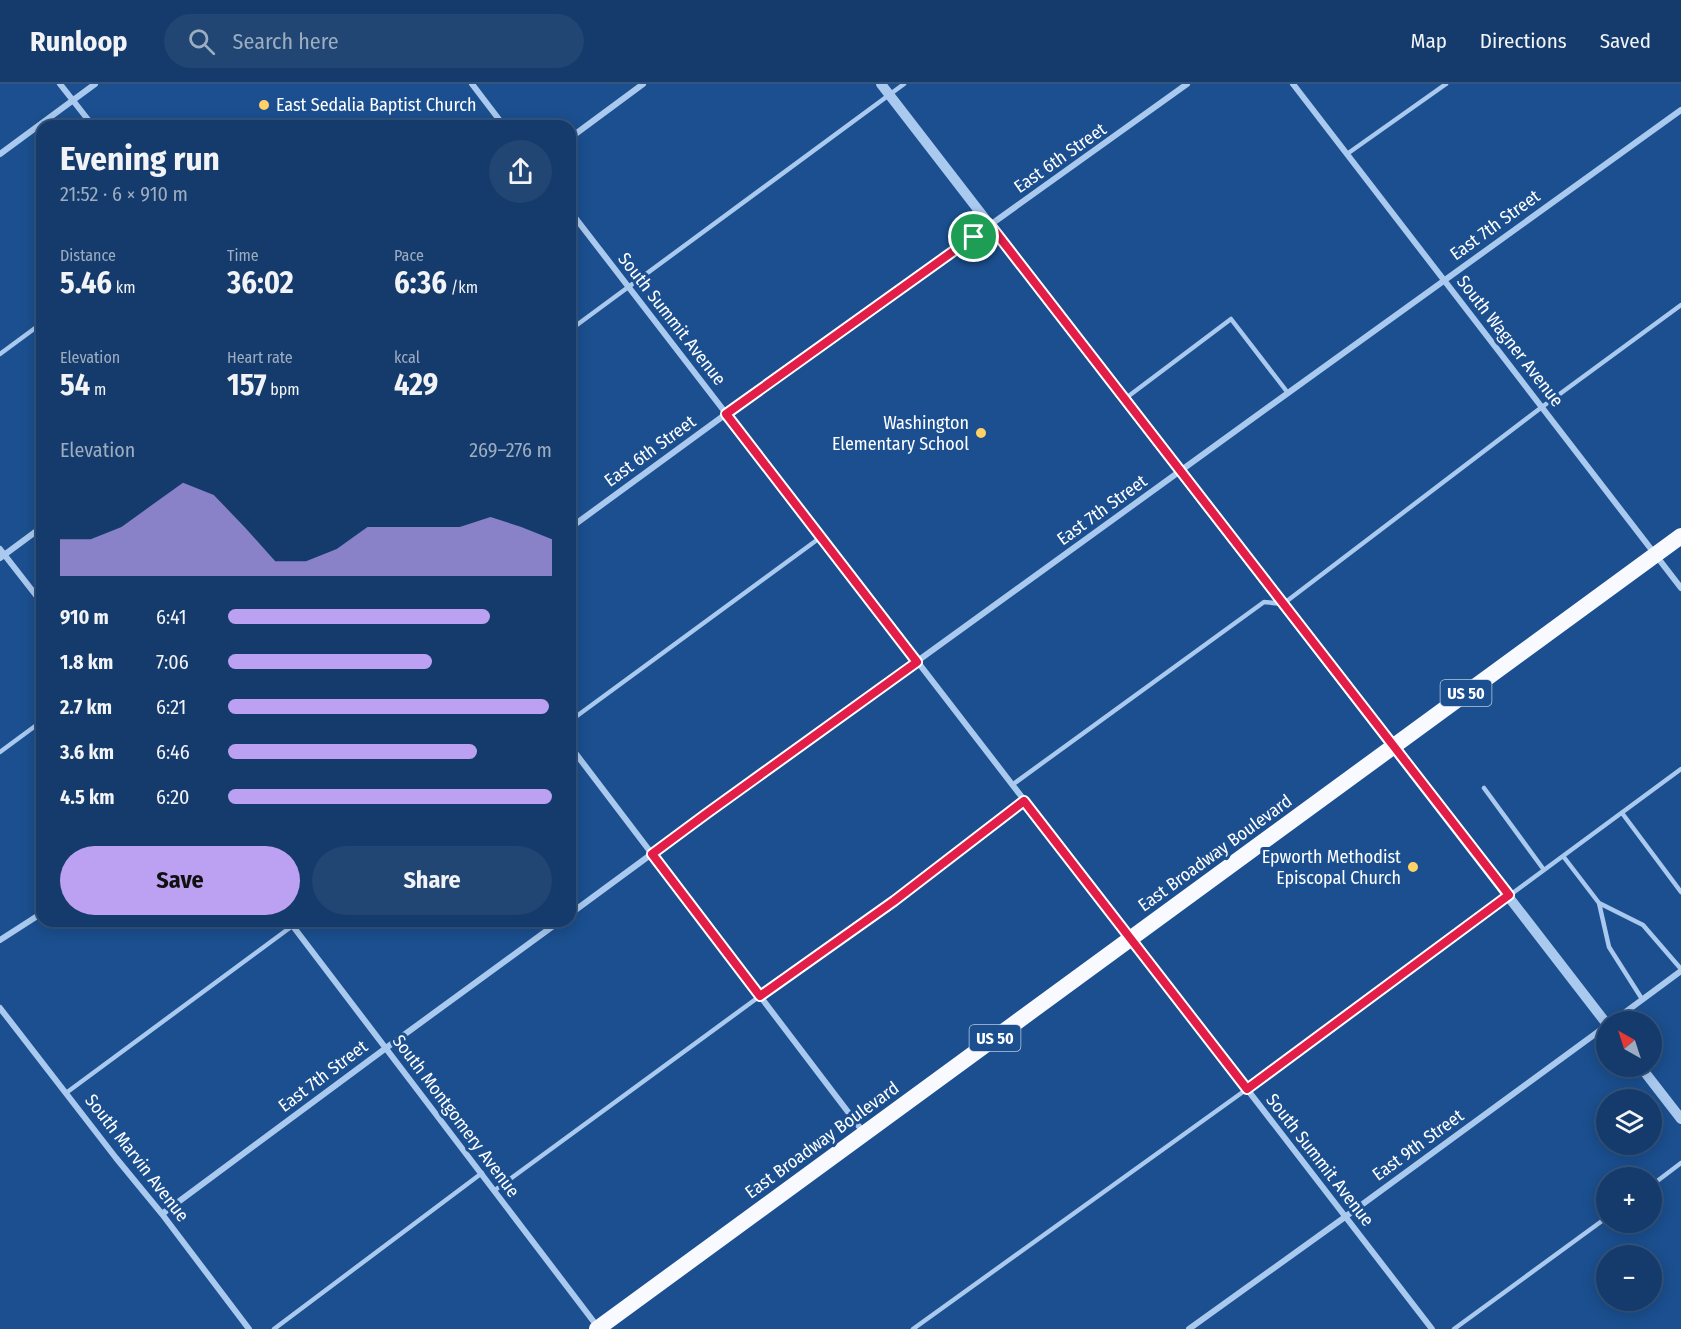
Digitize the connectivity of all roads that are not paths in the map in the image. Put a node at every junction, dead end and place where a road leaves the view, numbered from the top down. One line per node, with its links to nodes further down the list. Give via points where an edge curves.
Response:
1 (60, 84): 11 (street)
2 (95, 84): 11 (street)
3 (472, 84): 15 (street)
4 (643, 84): 17 (street)
5 (881, 84): 10 (street)
6 (904, 84): 10 (lane)
7 (1187, 84): 21 (street, East 6th Street)
8 (1293, 84): 19 (street, South Wagner Avenue)
9 (1446, 84): 19 (lane)
10 (889, 94): 21 (street); 23 (lane)
11 (72, 101): 13 (street); 14 (street)
12 (1681, 110): 22 (street, East 7th Street)
13 (46, 120)
14 (88, 120)
15 (499, 120)
16 (36, 128): 18 (street)
17 (576, 134)
18 (0, 154)
19 (1347, 154): 22 (street, South Wagner Avenue)
20 (576, 219): 23 (street, South Summit Avenue)
21 (990, 225): 29 (street); 31 (street, East 6th Street)
22 (1444, 280): 28 (street, East 7th Street); 30 (street, South Wagner Avenue)
23 (628, 287): 25 (lane); 31 (street, South Summit Avenue)
24 (1681, 305): 30 (lane)
25 (576, 326)
26 (36, 327): 27 (lane)
27 (0, 354)
28 (1288, 393): 29 (lane, via 1231,319); 32 (street, East 7th Street)
29 (1125, 399): 32 (street)
30 (1542, 407): 38 (street, South Wagner Avenue); 41 (lane)
31 (726, 414): 33 (street, East 6th Street); 36 (street, South Summit Avenue)
32 (1180, 471): 41 (street); 42 (street, East 7th Street)
33 (576, 524)
34 (36, 531): 37 (street)
35 (1681, 536): 38 (highway, East Broadway Boulevard / US 50)
36 (821, 537): 42 (street, South Summit Avenue); 43 (lane)
37 (1, 554): 40 (street)
38 (1655, 554): 39 (street, South Wagner Avenue); 45 (highway, East Broadway Boulevard / US 50)
39 (1681, 588)
40 (36, 596)
41 (1283, 604): 45 (street); 49 (lane, via 1264,602)
42 (917, 662): 49 (street, South Summit Avenue); 53 (street, East 7th Street)
43 (576, 717)
44 (36, 726): 46 (lane)
45 (1393, 746): 57 (street); 64 (highway, East Broadway Boulevard / US 50)
46 (0, 752)
47 (576, 754): 53 (street)
48 (1681, 769): 52 (lane)
49 (1012, 785): 51 (street, South Summit Avenue)
50 (1484, 788): 55 (lane)
51 (1024, 801): 64 (street, South Summit Avenue); 67 (lane, via 894,901)
52 (1622, 813): 54 (lane); 56 (lane)
53 (652, 854): 59 (street, East 7th Street); 67 (street)
54 (1563, 856): 55 (lane); 58 (lane)
55 (1544, 870): 57 (lane)
56 (1681, 892)
57 (1509, 895): 70 (street); 75 (lane)
58 (1599, 903): 66 (lane, via 1642,925); 68 (lane, via 1609,947)
59 (576, 910)
60 (36, 917): 65 (street)
61 (286, 927): 76 (lane)
62 (294, 927): 73 (street, South Montgomery Avenue)
63 (552, 927): 73 (street, East 7th Street)
64 (1131, 939): 75 (street, South Summit Avenue); 78 (highway, East Broadway Boulevard / US 50)
65 (0, 940)
66 (1681, 970): 68 (street)
67 (760, 996): 78 (street); 82 (lane)
68 (1642, 999): 71 (street)
69 (0, 1008): 76 (street, South Marvin Avenue)
70 (1596, 1011)
71 (1626, 1011)
72 (1596, 1031): 84 (street, East 9th Street)
73 (386, 1048): 80 (street, South Montgomery Avenue); 83 (street, East 7th Street)
74 (1649, 1077): 77 (street)
75 (1247, 1089): 84 (street, South Summit Avenue); 89 (lane)
76 (66, 1093): 83 (street, South Marvin Avenue)
77 (1681, 1119)
78 (865, 1133): 88 (highway, East Broadway Boulevard / US 50)
79 (1681, 1163): 81 (lane)
80 (482, 1173): 82 (street, South Montgomery Avenue); 87 (lane)
81 (1662, 1177)
82 (495, 1190): 88 (street, South Montgomery Avenue)
83 (162, 1214): 86 (street, South Marvin Avenue)
84 (1345, 1217): 90 (street, East 9th Street); 91 (street, South Summit Avenue)
85 (1596, 1225): 92 (lane)
86 (249, 1329)
87 (274, 1329)
88 (598, 1329)
89 (913, 1329)
90 (1189, 1329)
91 (1432, 1329)
92 (1454, 1329)

